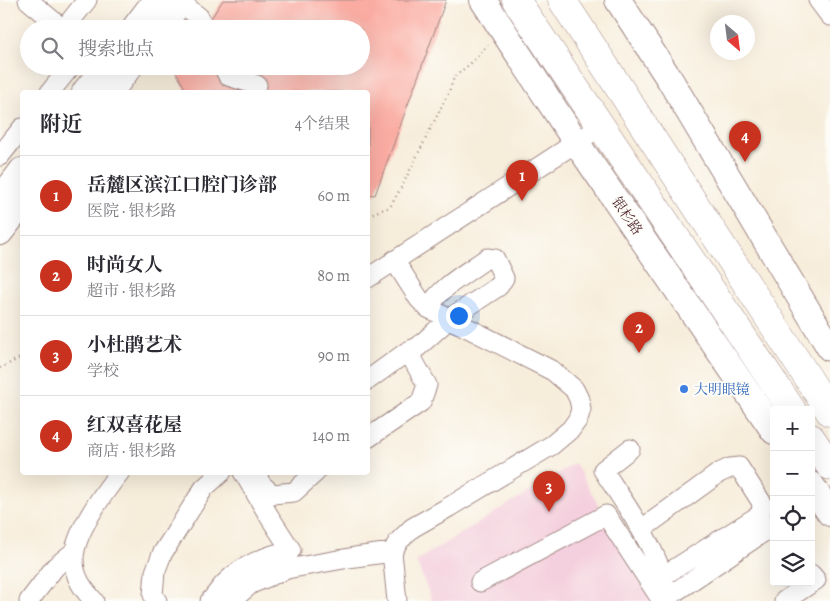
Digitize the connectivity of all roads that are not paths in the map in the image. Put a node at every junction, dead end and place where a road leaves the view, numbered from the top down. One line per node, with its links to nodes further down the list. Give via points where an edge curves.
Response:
1 (28, 0): 10 (street)
2 (87, 0): 11 (street)
3 (483, 0): 23 (street, 银杉路)
4 (516, 0): 21 (main road, 银杉路)
5 (562, 0): 35 (main road)
6 (618, 0): 31 (street, via 670,80)
7 (818, 0): 9 (street)
8 (172, 1): 12 (street); 13 (street); 14 (street)
9 (830, 16)
10 (53, 20)
11 (71, 20)
12 (146, 20)
13 (163, 20)
14 (200, 20)
15 (64, 75): 19 (street)
16 (113, 75): 20 (street)
17 (228, 75): 18 (street)
18 (257, 85)
19 (52, 90)
20 (88, 90)
21 (600, 127): 23 (street); 34 (main road, 银杉路)
22 (20, 130): 24 (street)
23 (576, 142): 27 (street); 36 (street, 银杉路)
24 (1, 153): 25 (street)
25 (14, 187): 26 (street)
26 (0, 232)
27 (394, 260): 28 (street); 29 (street)
28 (370, 277)
29 (428, 308): 30 (street); 30 (street, via 439,294 472,268 487,258 495,259 504,278 499,286)
30 (449, 319): 32 (street, via 418,347); 51 (street, via 553,372 574,389 579,399 578,419 552,445 412,528)
31 (830, 348)
32 (408, 351): 33 (street); 37 (street, via 427,385 421,402)
33 (370, 379)
34 (789, 406)
35 (830, 412)
36 (770, 425)
37 (370, 437)
38 (815, 444): 40 (main road)
39 (630, 449): 49 (street, via 603,470)
40 (830, 466)
41 (118, 475): 50 (street, via 90,516)
42 (219, 475): 58 (street, via 204,488 162,554 154,572 153,595)
43 (245, 475): 59 (street, via 292,550 272,554 238,572)
44 (258, 475): 45 (street, via 272,494 294,492)
45 (313, 475)
46 (815, 491): 47 (street)
47 (830, 513)
48 (770, 528): 55 (street)
49 (642, 529): 52 (street); 52 (street, via 730,468 739,467 762,502 761,514)
50 (75, 550): 56 (street, via 55,567); 57 (street, via 78,580)
51 (392, 552): 60 (street, via 287,569 251,584); 61 (street)
52 (663, 576): 55 (street)
53 (480, 582): 55 (street, via 606,515)
54 (807, 586): 62 (street)
55 (668, 599)
56 (29, 601)
57 (94, 601)
58 (156, 601)
59 (210, 601)
60 (231, 601)
61 (397, 601)
62 (784, 601)

